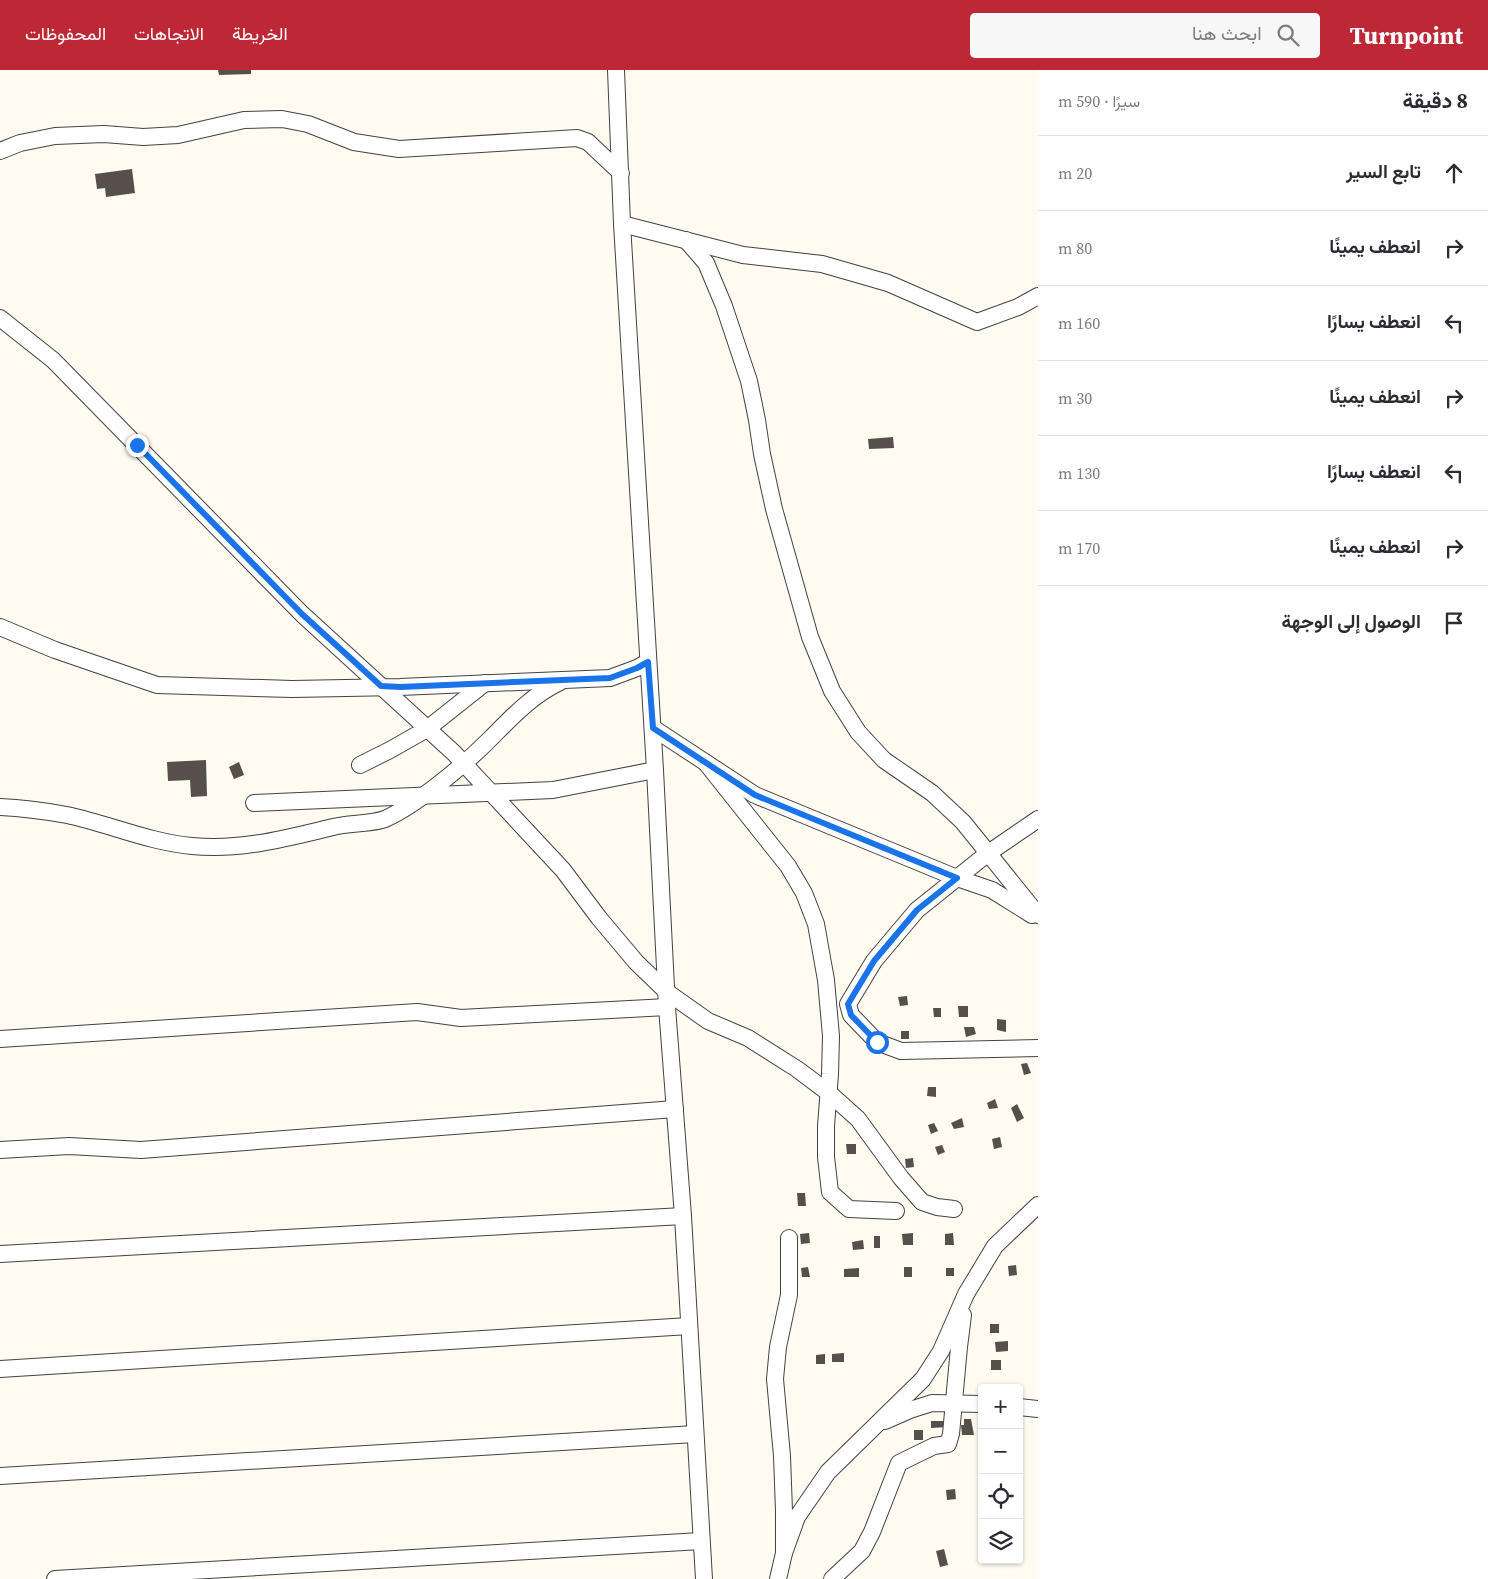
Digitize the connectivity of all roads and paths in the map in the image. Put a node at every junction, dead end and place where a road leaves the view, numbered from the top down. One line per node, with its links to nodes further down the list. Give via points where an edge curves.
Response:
1 (616, 70): 3 (street)
2 (0, 151): 3 (street, via 55,136 178,135 244,120 282,119 308,124 354,142 399,149 577,138 588,142)
3 (621, 173): 4 (street)
4 (622, 224): 5 (street); 9 (street)
5 (686, 240): 6 (street, via 743,255 822,264 888,283 977,322); 24 (street, via 706,263 749,381 774,509 810,636 832,691 858,732 884,760 932,793 963,822)
6 (1038, 296)
7 (0, 318): 12 (street, via 53,360 302,614)
8 (0, 627): 12 (street, via 55,650 157,685 292,689)
9 (648, 662): 10 (street, via 610,678); 13 (street)
10 (563, 680): 11 (street); 15 (street, via 544,690 511,717)
11 (485, 683): 12 (street); 14 (street)
12 (381, 686): 14 (street)
13 (653, 728): 16 (street); 18 (street)
14 (427, 729): 15 (street); 17 (street)
15 (463, 763): 19 (street); 20 (street)
16 (706, 763): 25 (street, via 755,795); 30 (street, via 788,866 804,893 816,924 831,1036)
17 (360, 765)
18 (656, 770): 19 (street, via 553,790); 27 (street)
19 (490, 792): 20 (street); 27 (street, via 563,870)
20 (424, 795): 21 (street); 22 (street, via 384,819 244,846 192,846 68,816)
21 (254, 803)
22 (0, 807)
23 (1038, 819): 24 (street)
24 (987, 854): 25 (street); 26 (street)
25 (957, 878): 26 (street, via 992,890); 29 (street, via 917,910 874,961 848,1004 851,1015 877,1042 901,1051)
26 (1038, 917)
27 (667, 1000): 28 (street, via 461,1018 417,1012); 30 (street, via 748,1038); 31 (street)
28 (0, 1039)
29 (1038, 1048)
30 (829, 1093): 34 (street, via 858,1120 922,1202 937,1208); 35 (street, via 826,1157 830,1192 849,1209)
31 (676, 1109): 32 (street, via 141,1150 69,1146); 36 (street)
32 (0, 1150)
33 (1038, 1205): 39 (street, via 995,1246)
34 (954, 1209)
35 (896, 1211)
36 (683, 1216): 38 (street); 40 (street)
37 (789, 1238): 50 (street, via 789,1295 775,1379 782,1456)
38 (0, 1254)
39 (966, 1294): 42 (street); 46 (street, via 941,1351 923,1379)
40 (689, 1326): 41 (street); 47 (street)
41 (0, 1370)
42 (954, 1402): 43 (street); 46 (street, via 918,1407); 54 (street, via 948,1444 934,1446 899,1463 862,1551)
43 (978, 1404)
44 (1023, 1407): 45 (street)
45 (1038, 1409)
46 (874, 1427): 50 (street, via 828,1472 797,1517)
47 (695, 1434): 48 (street); 49 (street)
48 (0, 1476)
49 (701, 1541): 51 (street); 52 (street)
50 (784, 1553): 53 (street)
51 (54, 1579)
52 (704, 1579)
53 (778, 1579)
54 (832, 1579)

